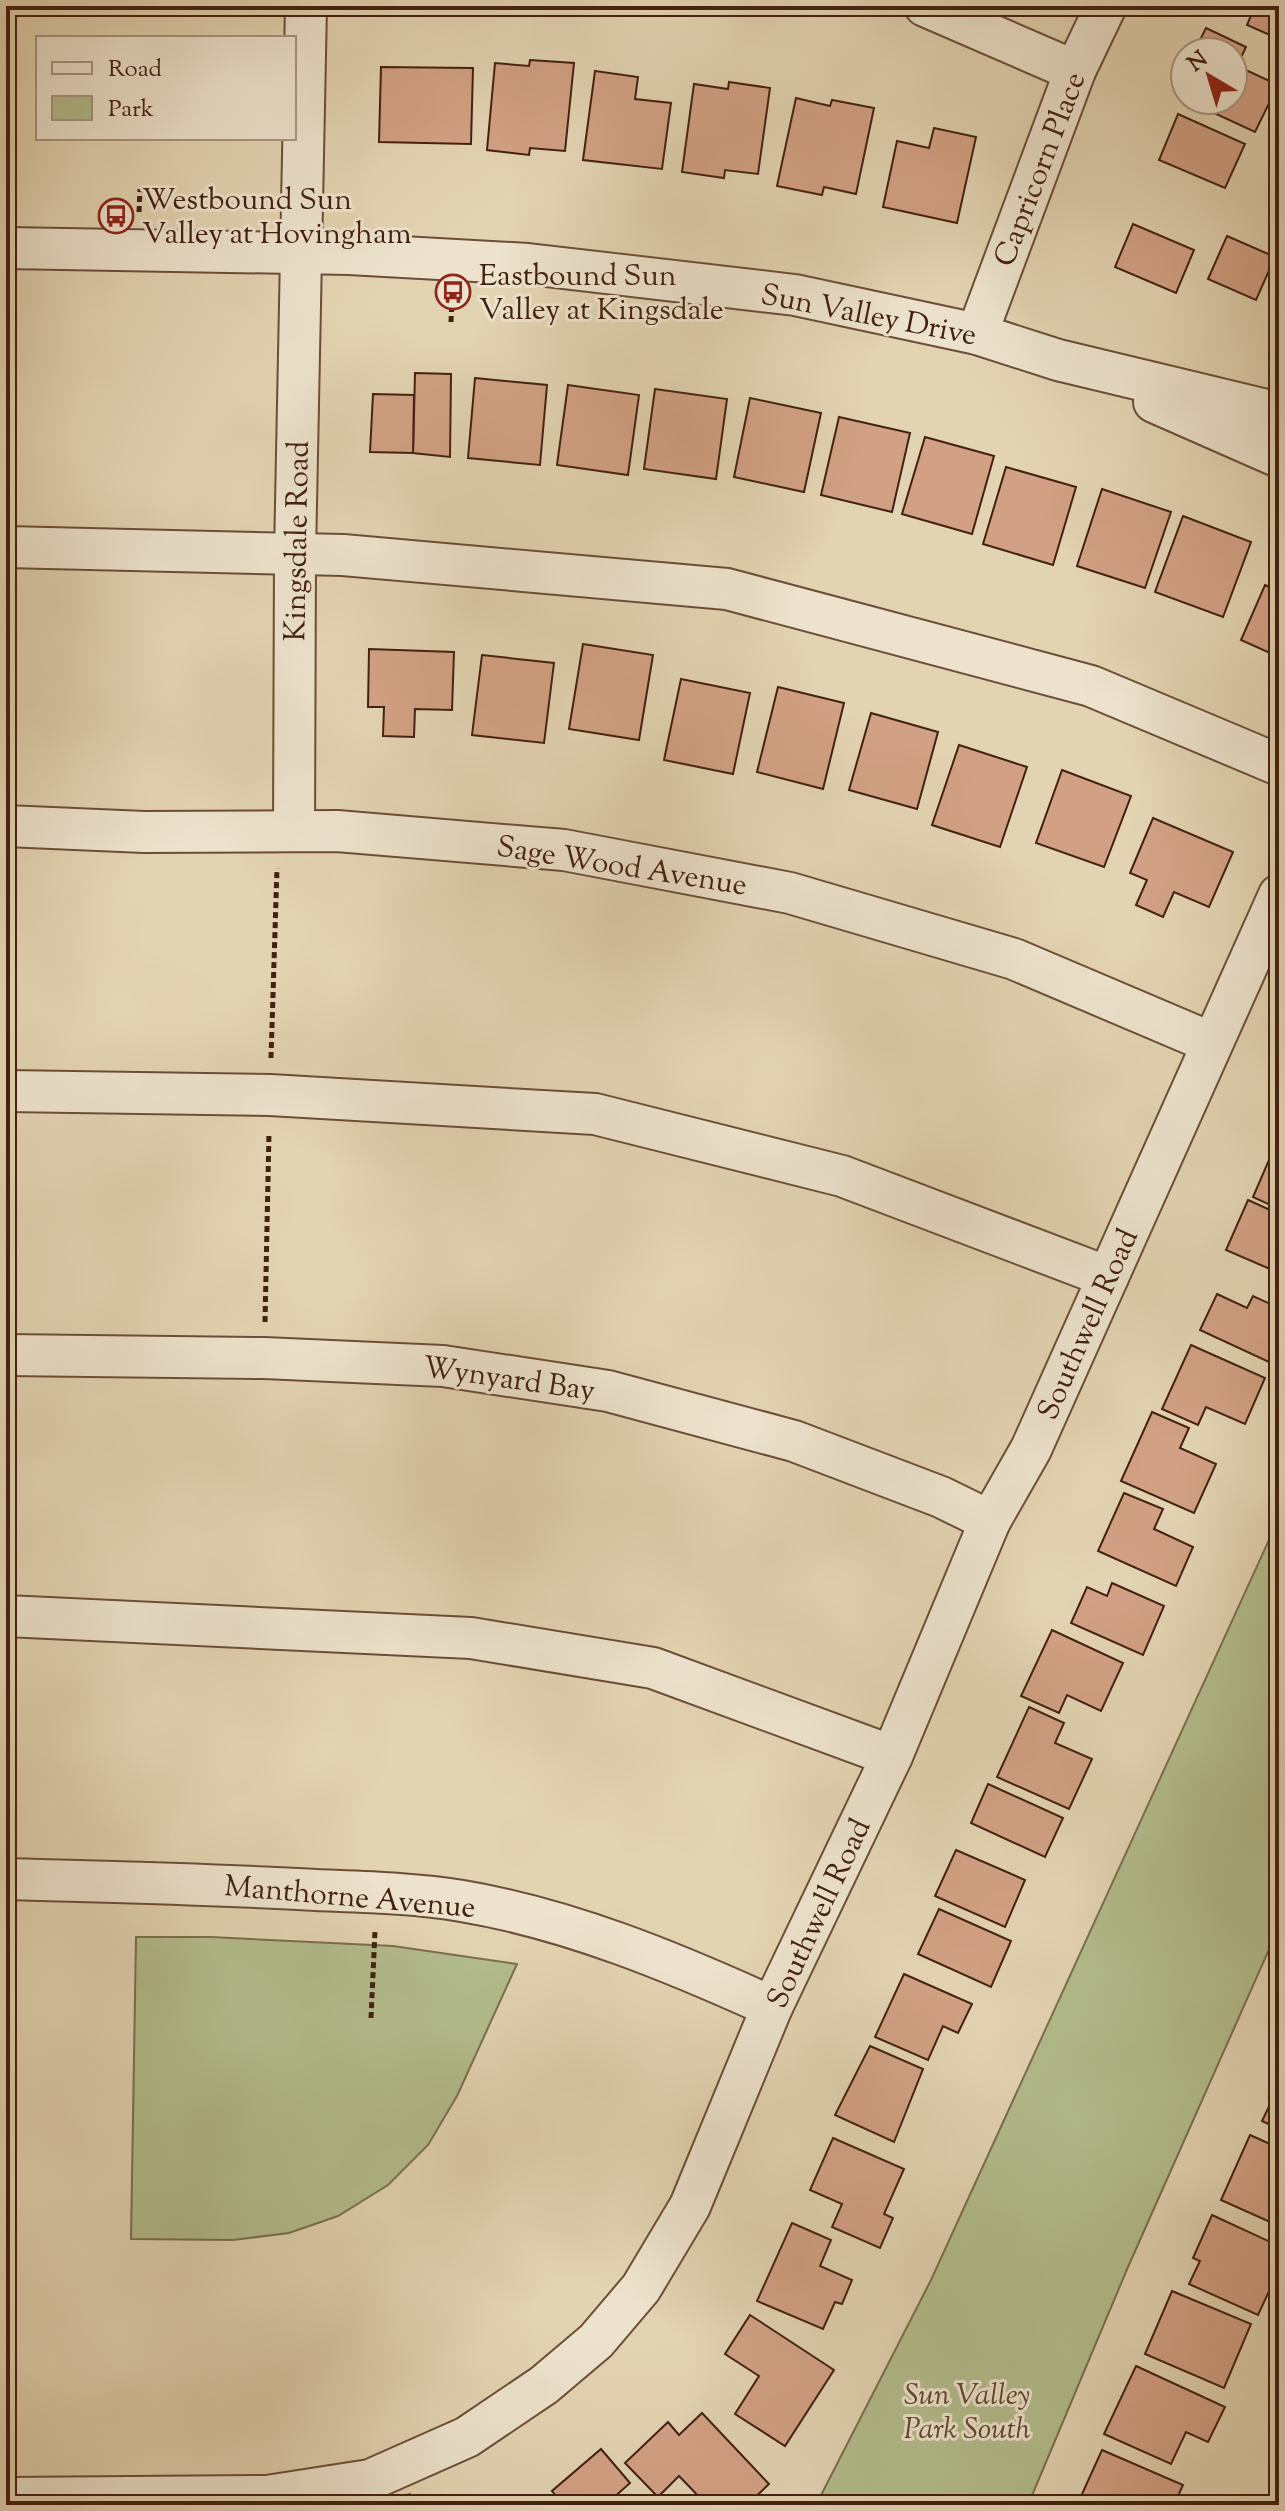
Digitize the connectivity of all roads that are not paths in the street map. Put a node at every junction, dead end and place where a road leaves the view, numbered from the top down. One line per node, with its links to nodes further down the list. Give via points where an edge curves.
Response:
1 (306, 6): 6 (street, Kingsdale Road)
2 (925, 6): 4 (street)
3 (1106, 6): 4 (street, Capricorn Place)
4 (1075, 71): 7 (street, Capricorn Place)
5 (6, 248): 6 (street, Sun Valley Drive)
6 (302, 253): 7 (street, Sun Valley Drive, via 528,264 795,295); 12 (street, Kingsdale Road)
7 (977, 334): 8 (street, Sun Valley Drive)
8 (1058, 360): 9 (street, Sun Valley Drive); 10 (street, Sun Valley Drive)
9 (1279, 413)
10 (1279, 457)
11 (6, 547): 12 (street)
12 (295, 554): 13 (street, via 727,589 1091,686); 15 (street, Kingsdale Road)
13 (1279, 765)
14 (6, 826): 15 (street, Sage Wood Avenue, via 144,832)
15 (294, 830): 17 (street, Sage Wood Avenue, via 564,850 790,893 1014,959)
16 (1279, 895): 17 (street, Southwell Road)
17 (1212, 1043): 19 (street, Southwell Road)
18 (6, 1091): 19 (street, via 270,1095 595,1114 842,1176)
19 (1108, 1277): 21 (street, Southwell Road, via 1031,1449)
20 (6, 1355): 21 (street, Wynyard Bay, via 443,1366 608,1391 794,1441)
21 (990, 1521): 23 (street, Southwell Road)
22 (6, 1616): 23 (street, via 471,1638 653,1668)
23 (892, 1756): 25 (street, Southwell Road)
24 (6, 1879): 25 (street, Manthorne Avenue, via 237,1885 461,1901 559,1923)
25 (772, 2007): 26 (street, Southwell Road, via 690,2206 641,2288 596,2341 544,2385 467,2437 370,2480 267,2496)
26 (6, 2498)

